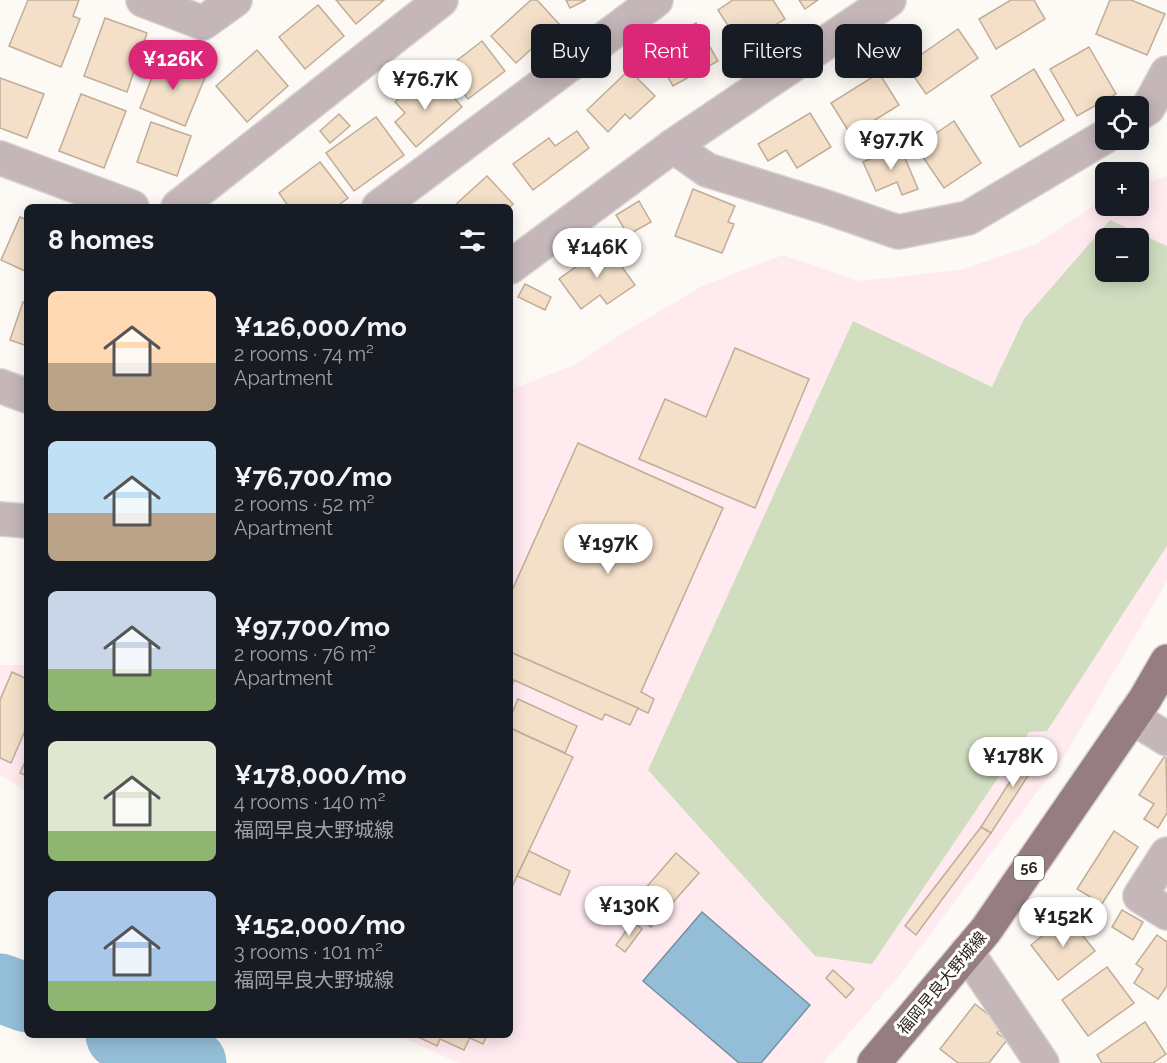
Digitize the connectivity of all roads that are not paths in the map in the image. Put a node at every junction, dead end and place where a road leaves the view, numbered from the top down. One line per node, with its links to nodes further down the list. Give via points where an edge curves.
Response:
1 (143, 0): 2 (street, via 203,23)
2 (235, 0)
3 (441, 0): 12 (street)
4 (656, 0): 13 (street)
5 (889, 0): 9 (street)
6 (1167, 73): 7 (street)
7 (1149, 106)
8 (1095, 143): 9 (street, via 968,218 898,232 707,170)
9 (673, 146): 14 (street)
10 (0, 158): 11 (street)
11 (124, 204)
12 (182, 204)
13 (383, 204)
14 (513, 265)
15 (0, 386): 16 (street)
16 (24, 395)
17 (0, 519): 18 (street)
18 (24, 521)
19 (1167, 661): 20 (main road, 福岡早良大野城線 / 56)
20 (1132, 717): 21 (street); 24 (main road, 福岡早良大野城線 / 56)
21 (1167, 739)
22 (1167, 854): 23 (street, via 1140,896)
23 (1167, 913)
24 (967, 952): 25 (main road, 福岡早良大野城線 / 56); 26 (street)
25 (874, 1063)
26 (1042, 1063)

